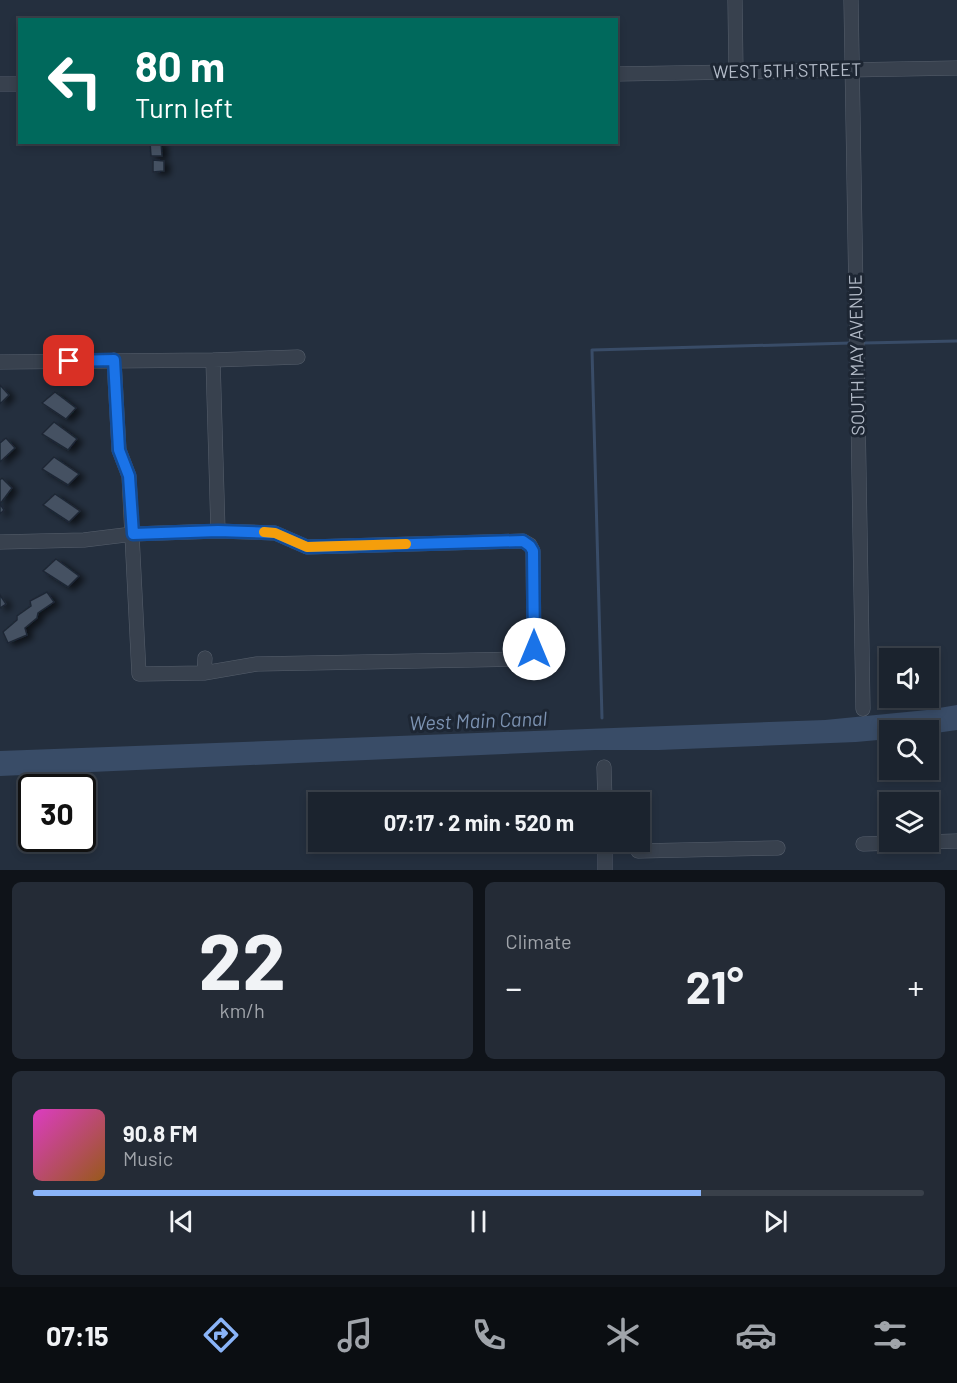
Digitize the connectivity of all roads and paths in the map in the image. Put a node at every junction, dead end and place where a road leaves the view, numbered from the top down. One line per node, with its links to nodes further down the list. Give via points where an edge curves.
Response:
1 (735, 0): 5 (street)
2 (851, 0): 4 (street, SOUTH MAY AVENUE)
3 (957, 68): 4 (street, WEST 5TH STREET)
4 (852, 70): 5 (street, WEST 5TH STREET); 18 (street, SOUTH MAY AVENUE)
5 (736, 72): 6 (street, WEST 5TH STREET)
6 (618, 74)
7 (0, 84): 8 (street)
8 (18, 84)
9 (298, 357): 11 (street)
10 (114, 360): 11 (street); 12 (street); 14 (street, via 119,450 129,476)
11 (213, 360): 13 (street)
12 (0, 362)
13 (218, 531): 14 (street); 17 (street, via 275,533 307,547 523,541 533,551 534,649 527,659 257,664)
14 (133, 534): 15 (street, via 84,540); 17 (street, via 138,674)
15 (0, 542)
16 (205, 658): 17 (street)
17 (204, 673)
18 (863, 709)
19 (604, 767): 20 (street)
20 (604, 792)
21 (957, 842): 22 (street)
22 (863, 844)
23 (778, 848): 24 (street)
24 (650, 851)
25 (605, 852): 26 (street)
26 (605, 870)

